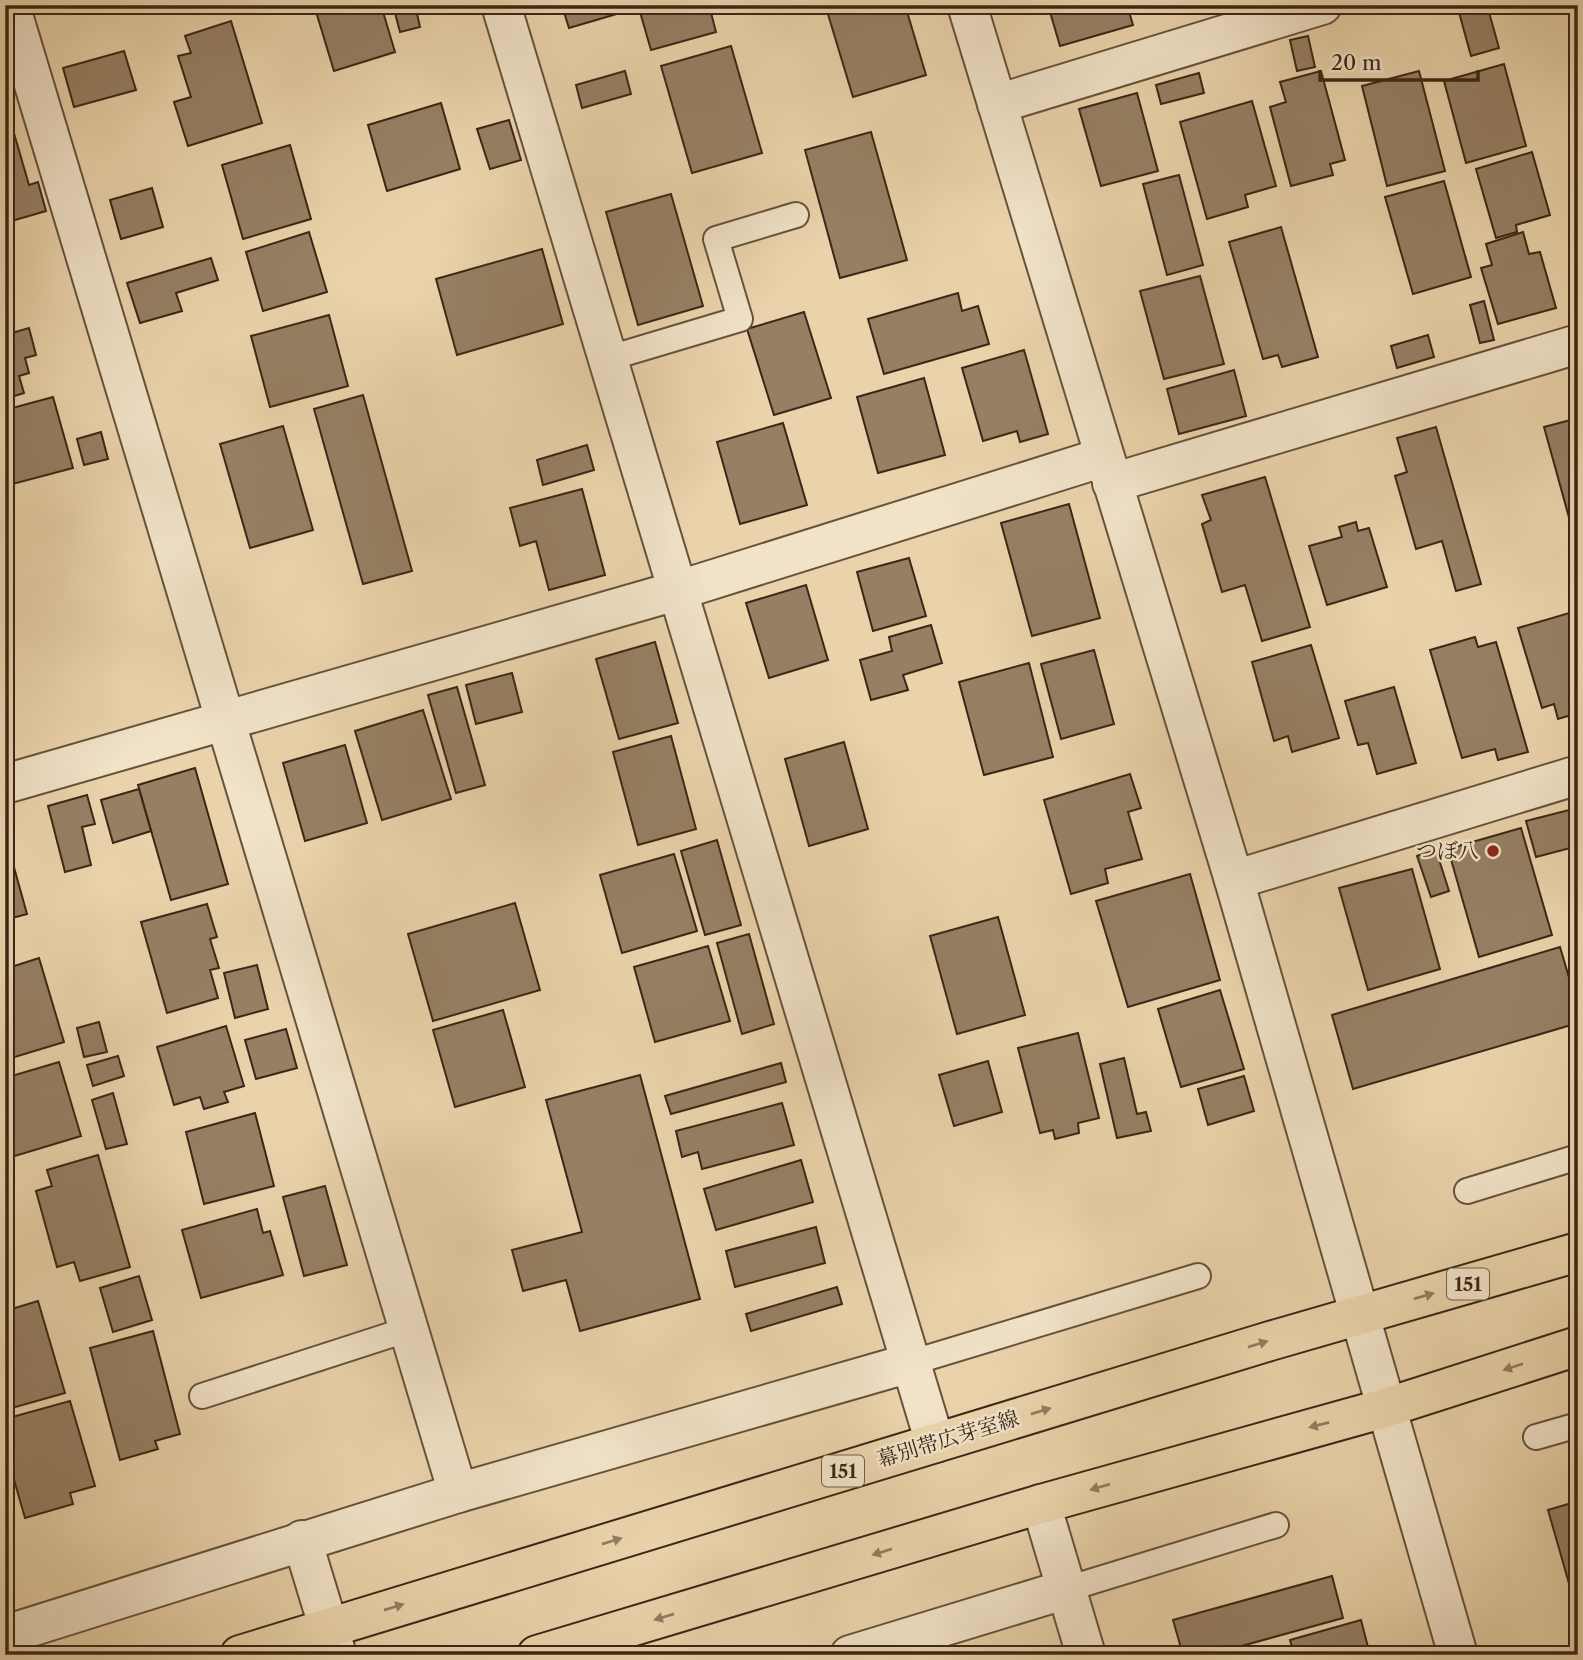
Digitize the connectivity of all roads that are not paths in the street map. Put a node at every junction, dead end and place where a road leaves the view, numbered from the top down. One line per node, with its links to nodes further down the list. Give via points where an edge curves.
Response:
1 (10, 5): 11 (street)
2 (500, 5): 8 (street)
3 (968, 5): 5 (street)
4 (1322, 5): 5 (street)
5 (997, 104): 9 (street)
6 (796, 215): 8 (lane, via 716,239 740,319)
7 (1578, 344): 9 (street)
8 (606, 359): 10 (street)
9 (1108, 470): 10 (street); 14 (street)
10 (676, 590): 11 (street); 22 (street)
11 (226, 720): 13 (street); 20 (street)
12 (1578, 775): 14 (street)
13 (5, 784)
14 (1234, 880): 19 (street)
15 (1578, 1157): 16 (lane)
16 (1467, 1191)
17 (1578, 1252): 19 (main road, 幕別帯広芽室線 / 151, one-way to 17)
18 (1198, 1276): 22 (lane)
19 (1358, 1315): 24 (street); 27 (main road, 幕別帯広芽室線 / 151, one-way to 19)
20 (409, 1329): 23 (lane); 28 (street)
21 (1578, 1346): 24 (main road, one-way to 24)
22 (910, 1363): 27 (street); 28 (street)
23 (202, 1396)
24 (1385, 1408): 29 (main road, one-way to 29); 39 (street)
25 (1578, 1425): 26 (lane)
26 (1536, 1437)
27 (934, 1443): 34 (main road, 幕別帯広芽室線 / 151, one-way to 27)
28 (458, 1493): 31 (street)
29 (1041, 1504): 32 (street); 36 (main road, one-way to 36)
30 (1276, 1525): 32 (lane)
31 (302, 1541): 33 (street); 34 (street)
32 (1067, 1589): 37 (street); 38 (street)
33 (7, 1627)
34 (333, 1641): 35 (main road, 幕別帯広芽室線 / 151)
35 (240, 1655)
36 (537, 1655)
37 (850, 1655)
38 (1086, 1655)
39 (1458, 1655)

